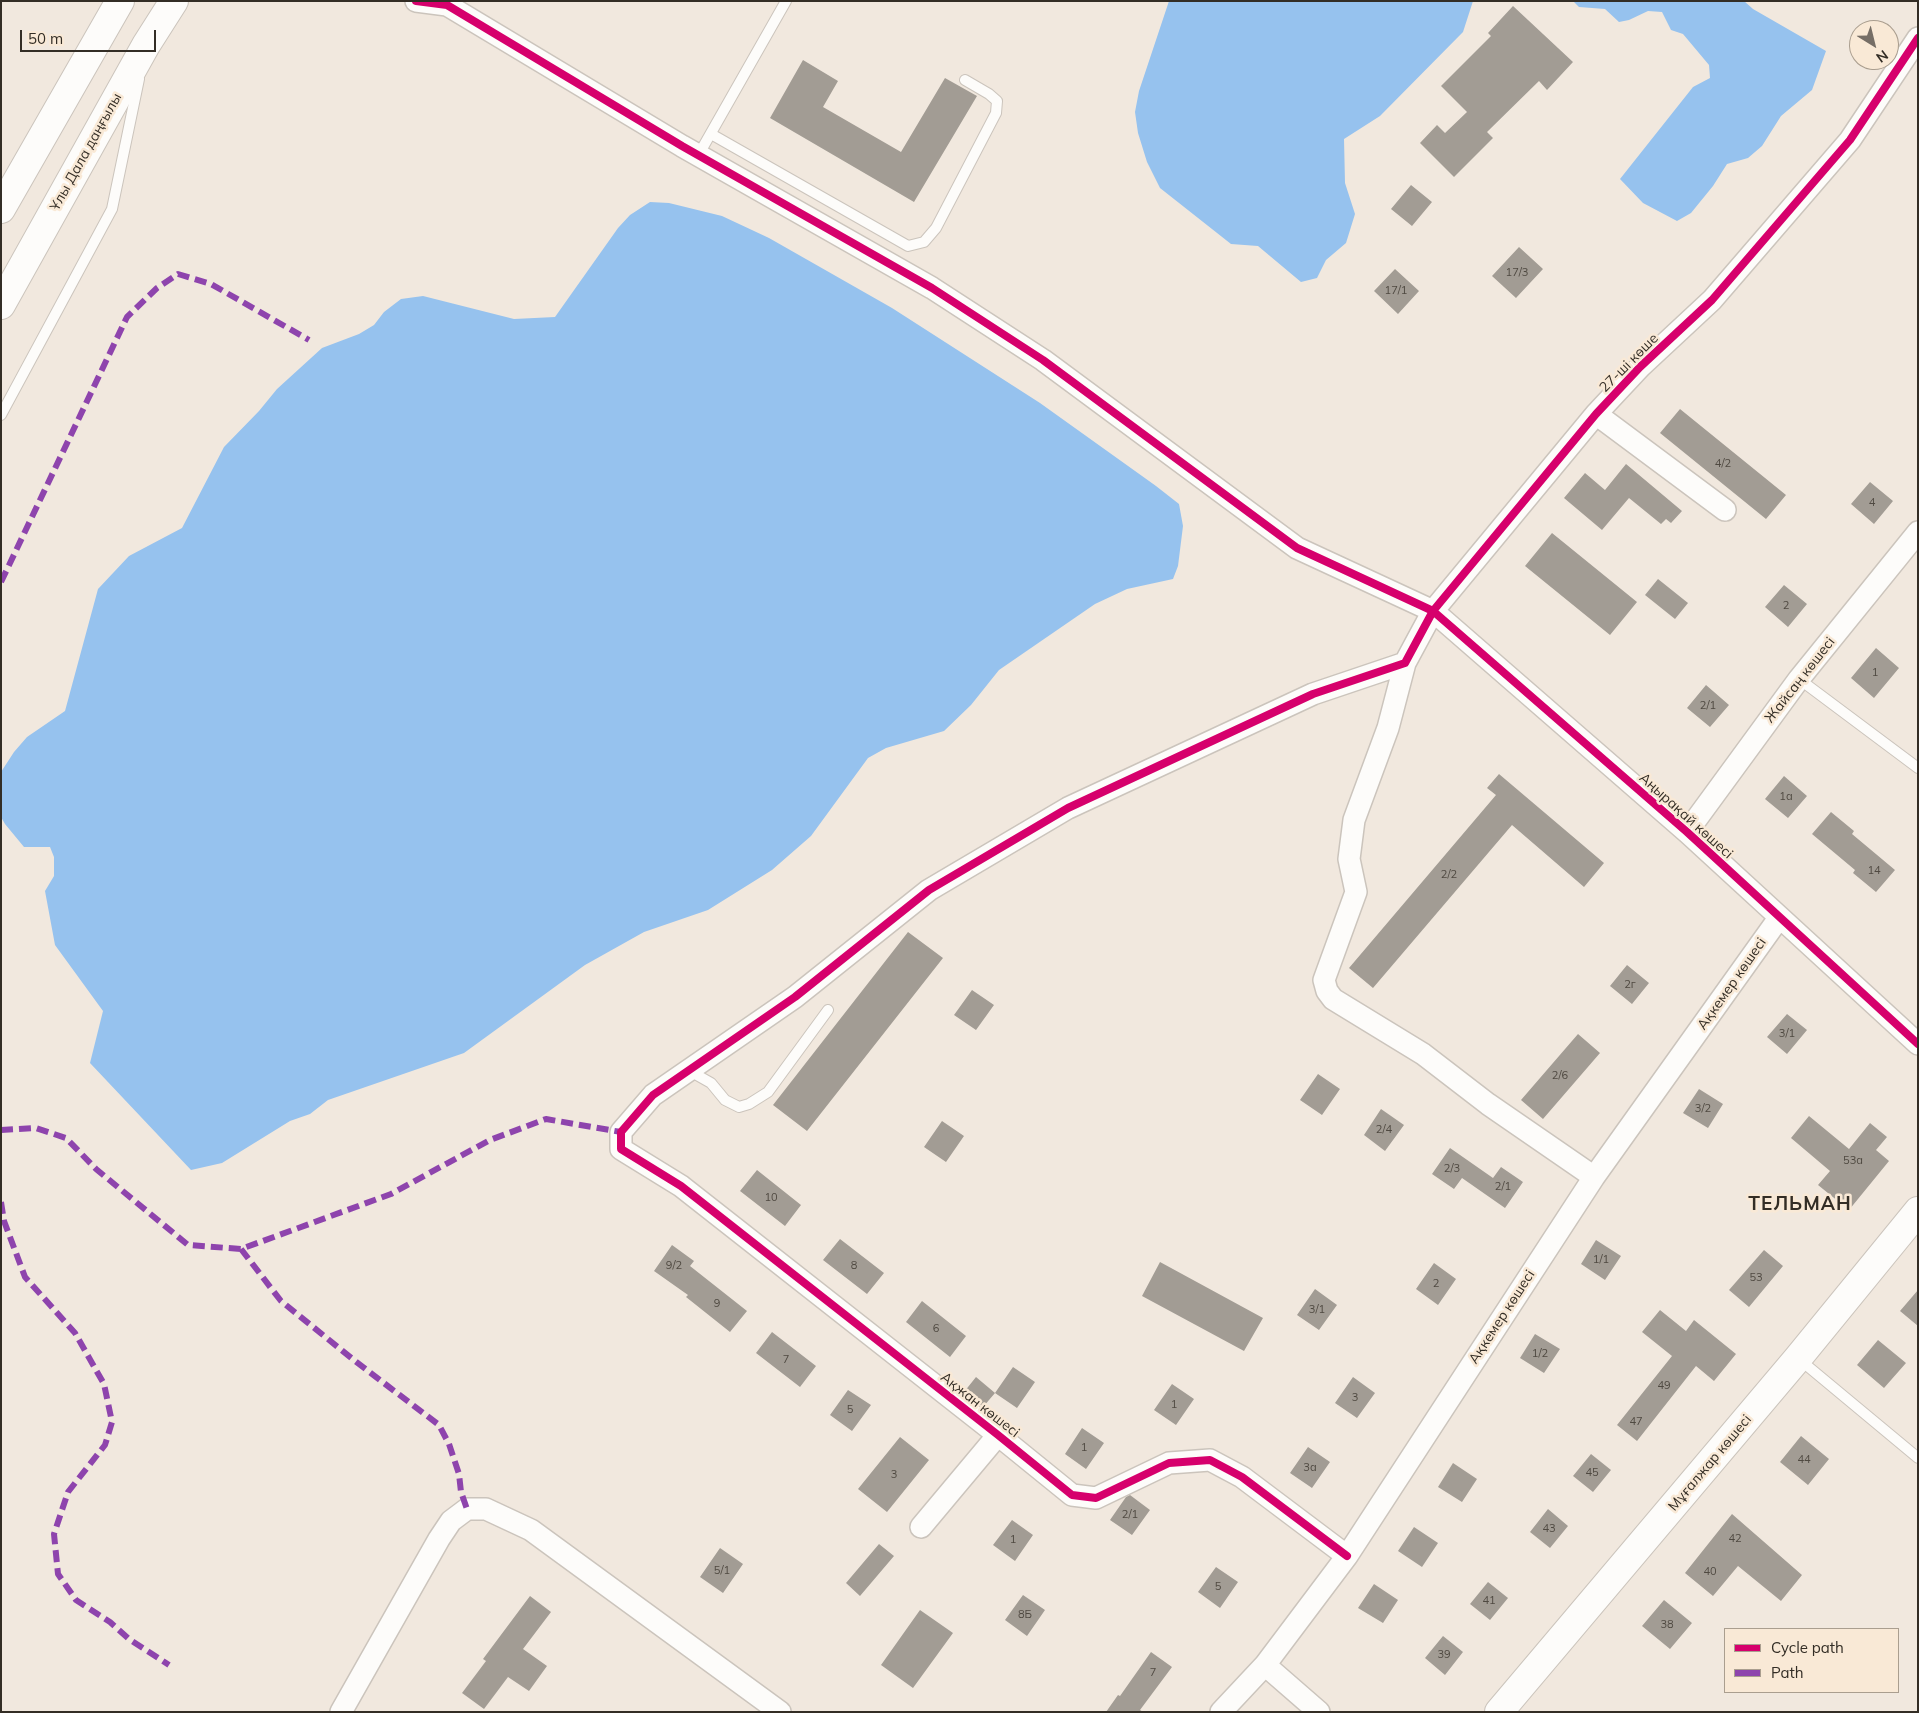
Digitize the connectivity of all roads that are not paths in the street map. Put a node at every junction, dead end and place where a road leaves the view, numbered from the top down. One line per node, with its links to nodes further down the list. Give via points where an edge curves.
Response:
1 (105, 1): 7 (street)
2 (120, 1): 7 (street)
3 (416, 1): 5 (street)
4 (786, 1): 11 (lane)
5 (446, 3): 12 (street, Аңырақай көшесі)
6 (175, 6): 9 (street, Ұлы Дала даңғылы)
7 (103, 32): 13 (street)
8 (1918, 38): 15 (street, 27-ші көше, via 1850,140 1712,300 1640,367)
9 (146, 45): 14 (street, Ұлы Дала даңғылы); 16 (lane, via 112,209)
10 (965, 80): 11 (lane, via 997,101 996,113 936,228 924,242 908,246)
11 (711, 134): 12 (lane)
12 (699, 154): 19 (street, Аңырақай көшесі, via 932,288 1043,360 1297,548)
13 (1, 209)
14 (1, 305)
15 (1596, 414): 17 (street); 19 (street, 27-ші көше)
16 (1, 415)
17 (1725, 510)
18 (1918, 532): 21 (street, Жайсаң көшесі)
19 (1433, 611): 20 (street, 27-ші көше); 23 (street, Аңырақай көшесі)
20 (1405, 663): 27 (street, via 1313,694 1068,808 929,890 795,997); 28 (street, 27-ші көше, via 1388,728 1354,820 1349,859 1356,892 1324,980 1327,990 1333,999 1423,1054 1488,1104)
21 (1799, 679): 22 (lane); 23 (street, Жайсаң көшесі)
22 (1918, 768)
23 (1687, 832): 24 (street, Аңырақай көшесі)
24 (1779, 918): 26 (street, Аңырақай көшесі); 28 (street, Ақкемер көшесі)
25 (828, 1010): 27 (lane, via 768,1092 749,1104 739,1107 725,1100 711,1083)
26 (1918, 1044)
27 (688, 1070): 31 (street, Ақжан көшесі, via 654,1094 620,1132 621,1149 681,1186)
28 (1594, 1177): 34 (street, Ақкемер көшесі)
29 (1918, 1211): 30 (street, Мұғалжар көшесі)
30 (1798, 1358): 32 (lane); 40 (street, Мұғалжар көшесі)
31 (998, 1435): 33 (street); 34 (street, Ақжан көшесі, via 1072,1495 1096,1498 1169,1463 1210,1460 1242,1477)
32 (1918, 1458)
33 (921, 1528)
34 (1347, 1556): 35 (street, Ақкемер көшесі)
35 (1265, 1665): 38 (street, Ақкемер көшесі); 39 (street)
36 (341, 1712): 37 (street, via 451,1521 466,1509 486,1509 531,1530)
37 (780, 1712)
38 (1221, 1712)
39 (1318, 1712)
40 (1499, 1712)

